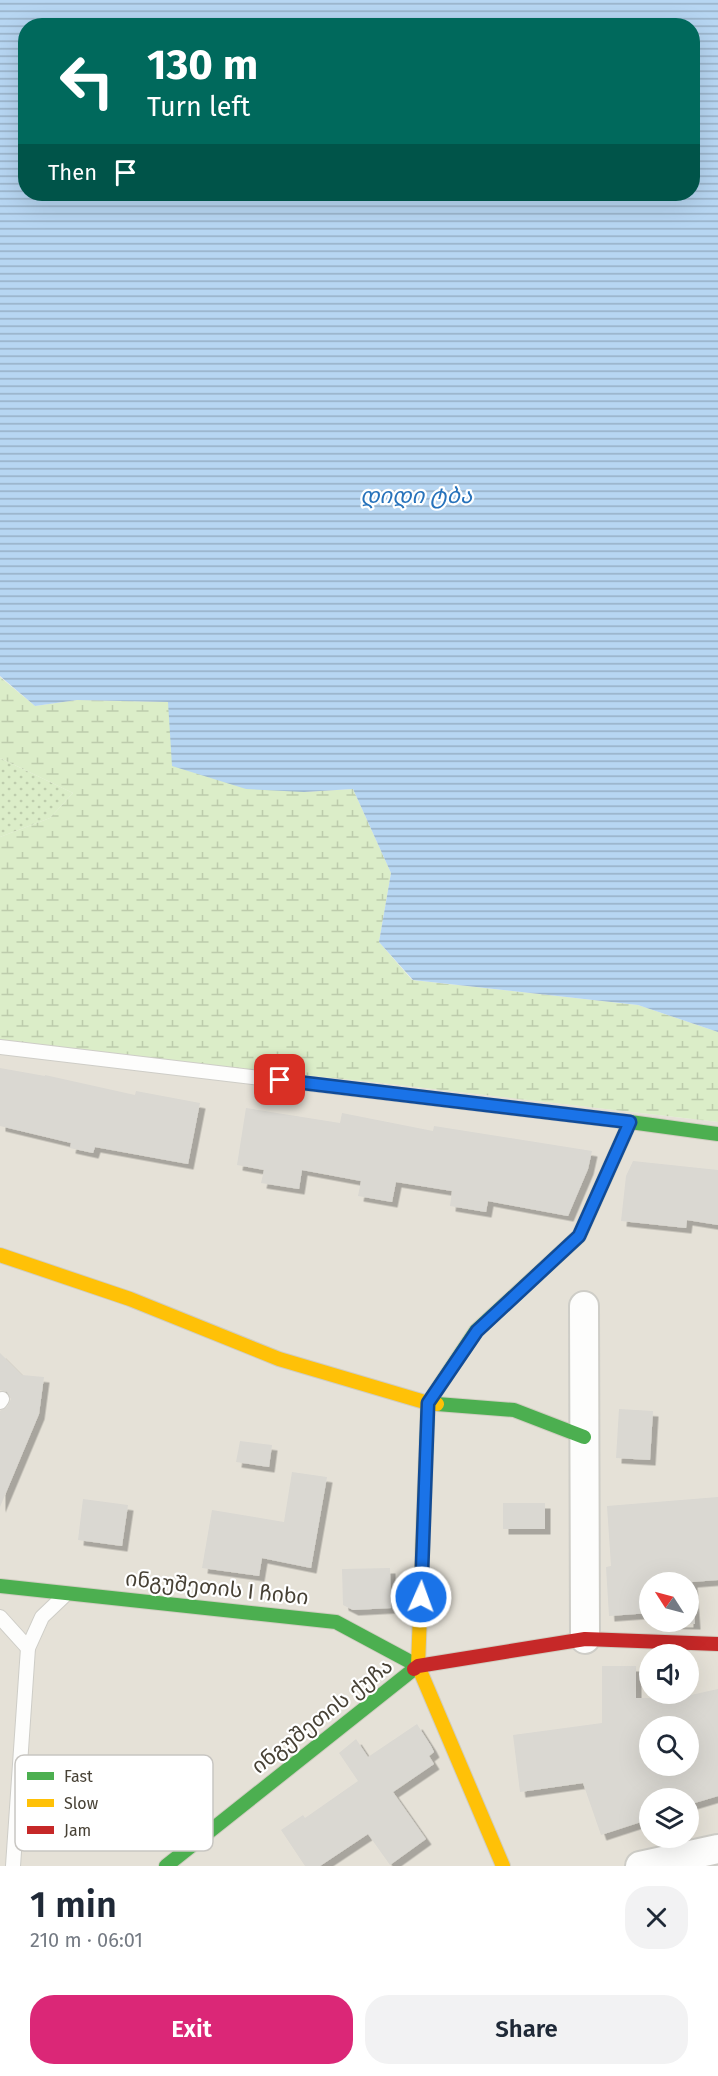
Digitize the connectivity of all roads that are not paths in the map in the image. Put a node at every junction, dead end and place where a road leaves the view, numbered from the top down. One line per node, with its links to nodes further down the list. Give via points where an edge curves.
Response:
1 (0, 1047): 2 (lane)
2 (630, 1122): 3 (street); 6 (street, via 579,1236 477,1331)
3 (718, 1134)
4 (0, 1256): 6 (street, via 130,1299 279,1359)
5 (584, 1306): 7 (street)
6 (428, 1403): 7 (street, via 514,1410); 14 (street)
7 (584, 1437): 11 (street)
8 (0, 1586): 9 (street, ინგუშეთის I ჩიხი)
9 (67, 1593): 13 (lane, via 42,1617); 14 (street, ინგუშეთის I ჩიხი, via 336,1622)
10 (0, 1617): 13 (lane)
11 (585, 1639): 12 (street); 14 (street)
12 (718, 1644)
13 (28, 1648): 15 (lane)
14 (418, 1666): 16 (street, ინგუშეთის ქუჩა); 22 (street, ინგუშეთის ქუჩა)
15 (21, 1755)
16 (213, 1829)
17 (15, 1837): 20 (lane)
18 (718, 1849): 23 (street)
19 (185, 1851): 21 (street, ინგუშეთის ქუჩა)
20 (13, 1866)
21 (166, 1866)
22 (503, 1866)
23 (640, 1866)

